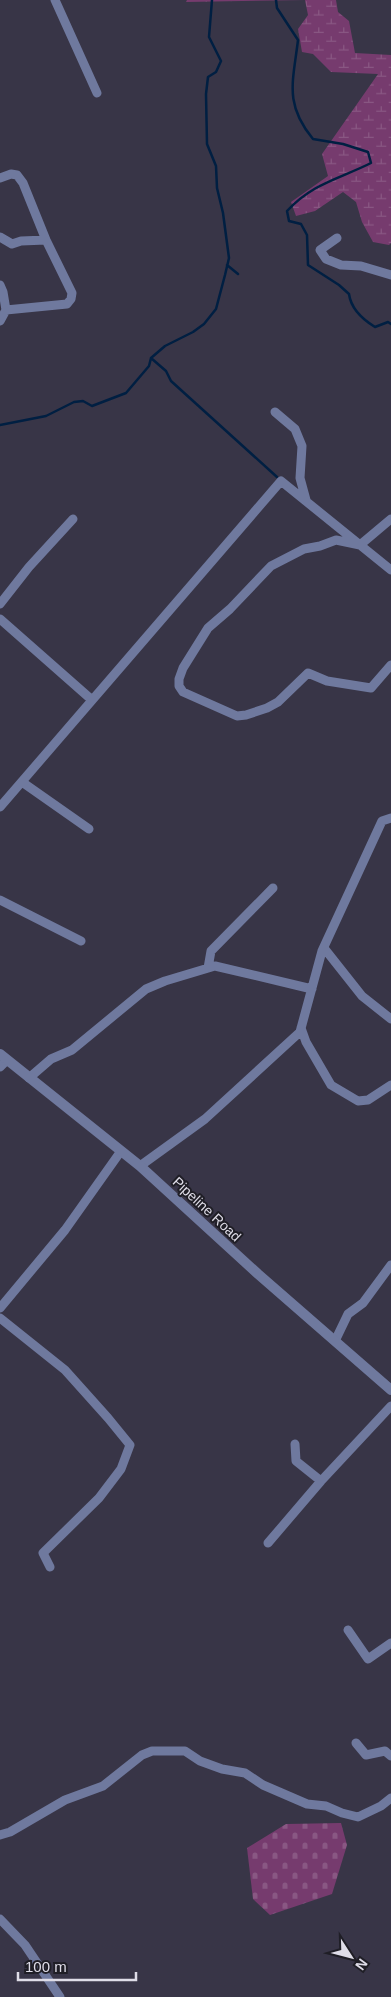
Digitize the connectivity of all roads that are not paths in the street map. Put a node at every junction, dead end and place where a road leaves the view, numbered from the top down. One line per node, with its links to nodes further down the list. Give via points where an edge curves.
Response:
1 (55, 0): 2 (street)
2 (97, 92)
3 (0, 178): 6 (street, via 17,175 23,183)
4 (0, 236): 6 (street, via 12,244)
5 (337, 238): 7 (street, via 320,250 326,259)
6 (46, 240): 9 (street, via 72,293 71,299 67,304)
7 (391, 275)
8 (0, 285): 9 (street)
9 (6, 310): 10 (street)
10 (0, 321)
11 (275, 412): 12 (street, via 295,429 302,446 300,478)
12 (306, 500): 15 (street); 20 (street, via 282,481)
13 (73, 519): 17 (street, via 29,566)
14 (391, 519): 15 (street)
15 (360, 544): 16 (street); 19 (street, via 336,540 304,549 271,566 208,628 183,668 179,686 182,692 237,716 274,705 308,673 327,681 371,688)
16 (390, 568)
17 (0, 604)
18 (0, 619): 20 (street)
19 (391, 665)
20 (92, 700): 21 (street)
21 (22, 782): 22 (street); 24 (street)
22 (0, 807)
23 (391, 818): 28 (street, via 382,821)
24 (89, 829)
25 (273, 888): 29 (street, via 211,951)
26 (0, 900): 27 (street)
27 (81, 941)
28 (324, 948): 30 (street); 31 (street, via 362,996)
29 (208, 968): 30 (street, via 215,966); 36 (street, via 146,989 72,1050 51,1059)
30 (312, 989): 32 (street)
31 (391, 1019)
32 (301, 1028): 33 (street); 34 (street)
33 (290, 1040): 34 (street); 39 (street, via 205,1119)
34 (306, 1042): 37 (street, via 331,1085 358,1101 368,1100)
35 (2, 1060): 36 (street, Pipeline Road)
36 (29, 1078): 38 (street, Pipeline Road)
37 (391, 1086)
38 (121, 1151): 39 (street, Pipeline Road); 41 (street, via 66,1230)
39 (140, 1166): 43 (street, Pipeline Road)
40 (391, 1265): 43 (street, via 363,1304 348,1314)
41 (0, 1308)
42 (0, 1318): 49 (street, via 65,1370 130,1445 121,1470 99,1498 43,1553)
43 (335, 1341): 44 (street, Pipeline Road)
44 (391, 1390)
45 (391, 1406): 47 (street)
46 (295, 1444): 47 (street, via 296,1461)
47 (321, 1481): 48 (street)
48 (268, 1543)
49 (50, 1568)
50 (348, 1630): 51 (street, via 368,1659)
51 (391, 1643)
52 (356, 1743): 53 (street, via 366,1755 385,1751)
53 (391, 1756)
54 (391, 1798): 55 (street, via 358,1817 326,1806 307,1804 245,1773 222,1769 185,1751 152,1752 142,1755 103,1786 65,1800)
55 (0, 1835)
56 (0, 1919): 57 (street, via 25,1944)
57 (60, 1997)

